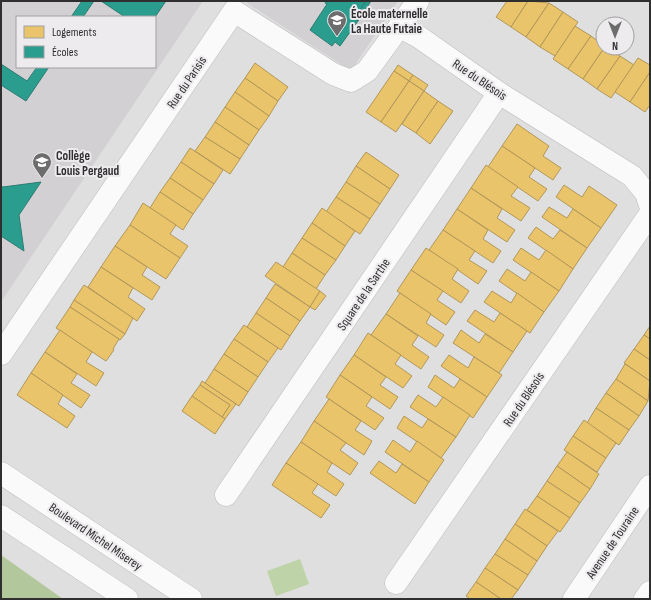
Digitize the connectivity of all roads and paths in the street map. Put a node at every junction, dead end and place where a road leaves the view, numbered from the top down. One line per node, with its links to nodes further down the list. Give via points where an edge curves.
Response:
1 (418, 1): 2 (street, Rue du Parisis)
2 (400, 27): 3 (street, Rue du Blésois, via 419,37); 6 (street, Rue du Parisis, via 367,70 351,81 333,74 234,11)
3 (499, 93): 4 (street, Rue du Blésois, via 632,176 646,193); 9 (street, Square de la Sarthe)
4 (650, 205)
5 (650, 214): 11 (street, Rue du Blésois)
6 (1, 354)
7 (1, 473): 14 (street, Boulevard Michel Miserey)
8 (650, 486): 15 (street, Avenue de Touraine)
9 (226, 495)
10 (1, 516): 13 (street)
11 (396, 583)
12 (650, 592): 16 (street)
13 (126, 599)
14 (191, 599)
15 (574, 599)
16 (645, 599)

